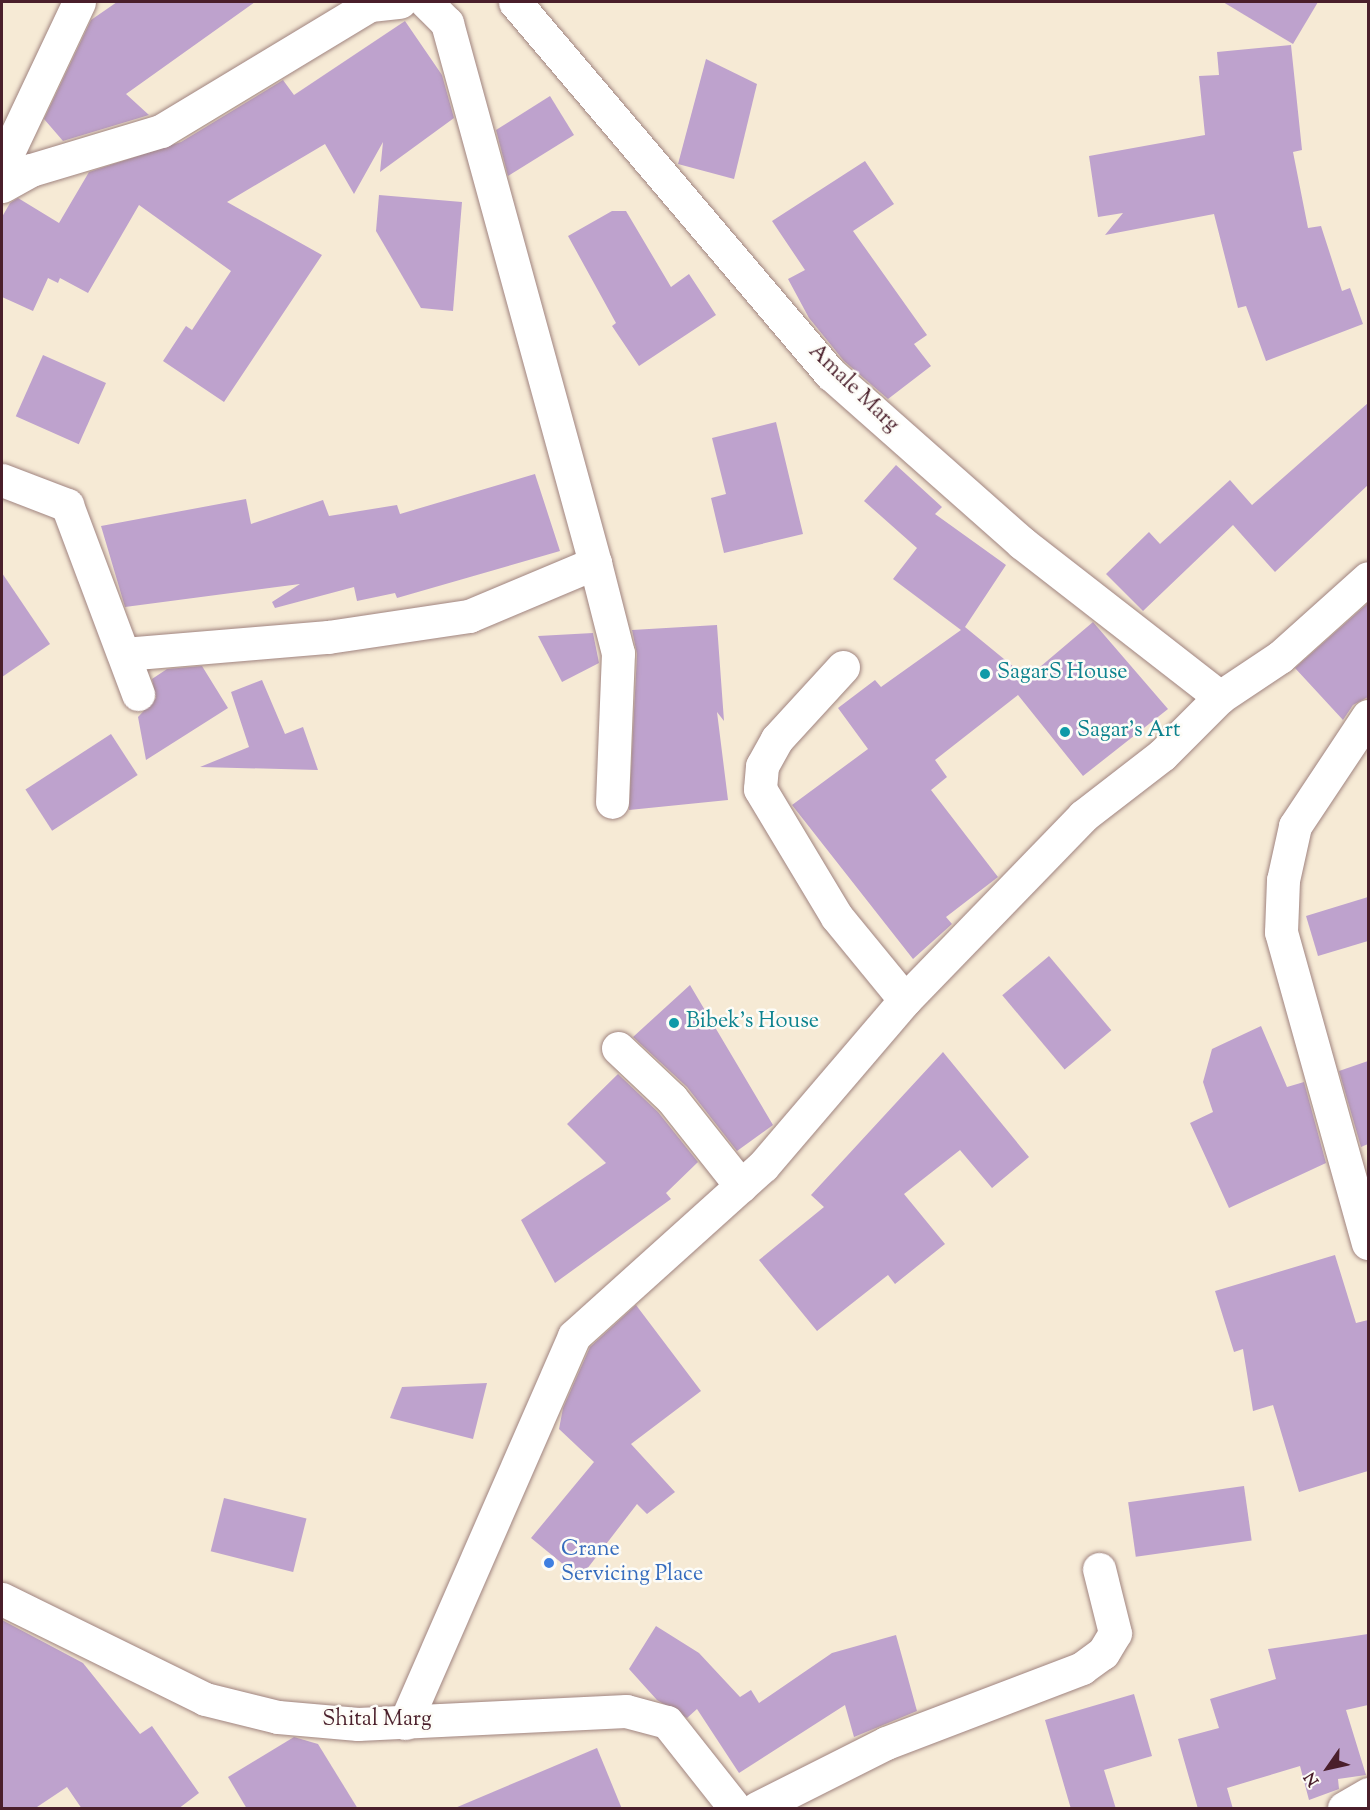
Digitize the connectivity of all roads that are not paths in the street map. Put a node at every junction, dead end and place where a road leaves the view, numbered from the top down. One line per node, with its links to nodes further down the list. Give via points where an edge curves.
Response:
1 (79, 2): 5 (street)
2 (400, 2): 6 (street, via 370,5 161,131 31,170)
3 (426, 2): 8 (street, via 447,23)
4 (515, 2): 13 (street, Amale Marg, via 831,374 1022,543)
5 (2, 165)
6 (2, 186)
7 (2, 480): 10 (street, via 67,505)
8 (595, 563): 10 (street, via 469,616 328,637); 15 (street, via 618,653)
9 (1368, 578): 13 (street, via 1280,657)
10 (124, 654): 12 (street)
11 (843, 667): 16 (street, via 777,739 762,766 760,789 837,917)
12 (138, 694)
13 (1220, 696): 16 (street, via 1162,755 1083,816)
14 (1368, 716): 19 (street, via 1295,826 1283,880 1281,932)
15 (612, 802)
16 (906, 1000): 18 (street)
17 (618, 1048): 18 (street, via 672,1099)
18 (741, 1186): 22 (street, via 574,1336)
19 (1368, 1244)
20 (1099, 1569): 25 (street, via 1115,1633 1103,1653 1082,1668 886,1743)
21 (2, 1599): 22 (street, Shital Marg, via 205,1700 278,1718)
22 (405, 1723): 24 (street, Shital Marg, via 626,1712 667,1722)
23 (1368, 1794): 26 (street)
24 (735, 1809)
25 (757, 1809)
26 (1344, 1809)

